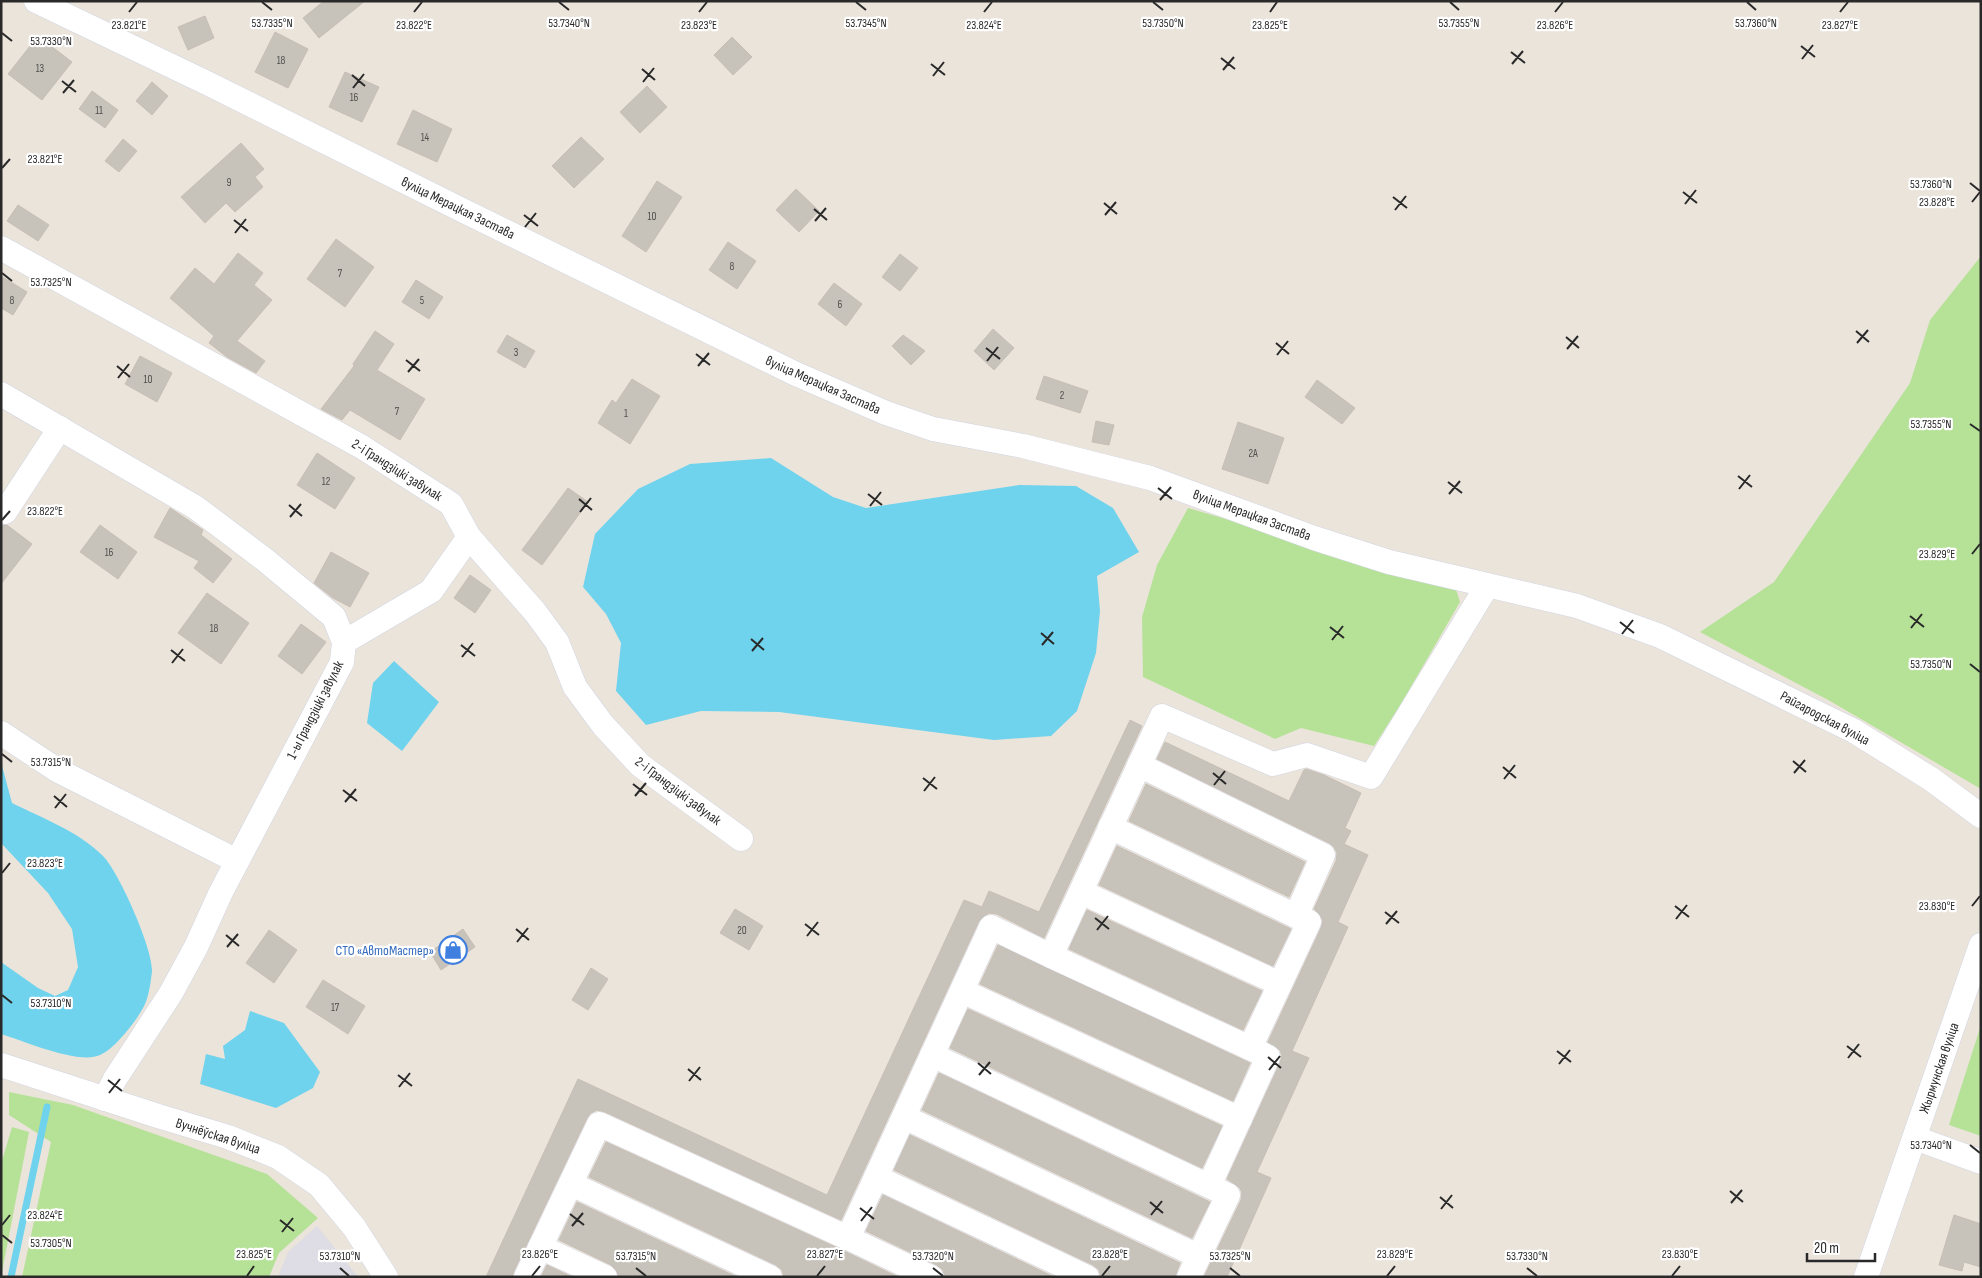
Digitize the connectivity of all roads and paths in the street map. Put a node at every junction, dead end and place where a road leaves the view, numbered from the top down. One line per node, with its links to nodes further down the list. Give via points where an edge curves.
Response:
1 (36, 1): 7 (street, вуліца Мерацкая Застава, via 796,374 886,413 933,429 1023,446 1150,478 1388,562)
2 (1, 248): 6 (street, 2-і Грандзіцкі завулак, via 362,447 451,504)
3 (1, 394): 4 (street, 1-ы Грандзіцкі завулак)
4 (60, 428): 5 (street); 9 (street, 1-ы Грандзіцкі завулак, via 195,507 264,558 334,617)
5 (5, 512)
6 (469, 537): 9 (street, via 431,591); 14 (street, 2-і Грандзіцкі завулак, via 557,642 575,687 603,725 640,765)
7 (1487, 586): 8 (street, вуліца Мерацкая Застава, via 1577,606); 11 (street, via 1371,777 1307,755 1273,764 1162,716)
8 (1660, 636): 12 (street, Райгародская вуліца, via 1854,731 1931,779)
9 (344, 642): 15 (street, 1-ы Грандзіцкі завулак, via 342,662)
10 (1, 733): 15 (street, via 57,770)
11 (1139, 765): 13 (street); 17 (street, via 1323,855)
12 (1981, 816)
13 (1110, 827): 16 (street); 17 (street)
14 (741, 839)
15 (237, 861): 25 (street, 1-ы Грандзіцкі завулак, via 175,986)
16 (1081, 892): 19 (street); 20 (street)
17 (1296, 916): 20 (street, via 1309,922)
18 (1981, 945): 28 (street, Жырмунская вуліца)
19 (1051, 956): 21 (street, via 991,928); 22 (street)
20 (1280, 984): 22 (street)
21 (962, 991): 23 (street); 27 (street)
22 (1250, 1048): 27 (street, via 1268,1057)
23 (932, 1055): 26 (street); 32 (street)
24 (1, 1065): 25 (street, Вучнёўская вуліца)
25 (105, 1099): 36 (street, Вучнёўская вуліца, via 228,1137 278,1157 319,1185 354,1226)
26 (904, 1117): 30 (street); 35 (street)
27 (1240, 1119): 32 (street)
28 (1915, 1138): 29 (street); 42 (street, Жырмунская вуліца)
29 (1981, 1162)
30 (876, 1177): 33 (street); 41 (street)
31 (571, 1184): 33 (street, via 599,1124); 34 (street); 39 (street)
32 (1209, 1186): 35 (street, via 1228,1195)
33 (848, 1238): 40 (street)
34 (540, 1247): 37 (street); 38 (street)
35 (1193, 1266)
36 (386, 1277)
37 (526, 1277)
38 (605, 1277)
39 (770, 1277)
40 (931, 1277)
41 (1087, 1277)
42 (1866, 1277)

